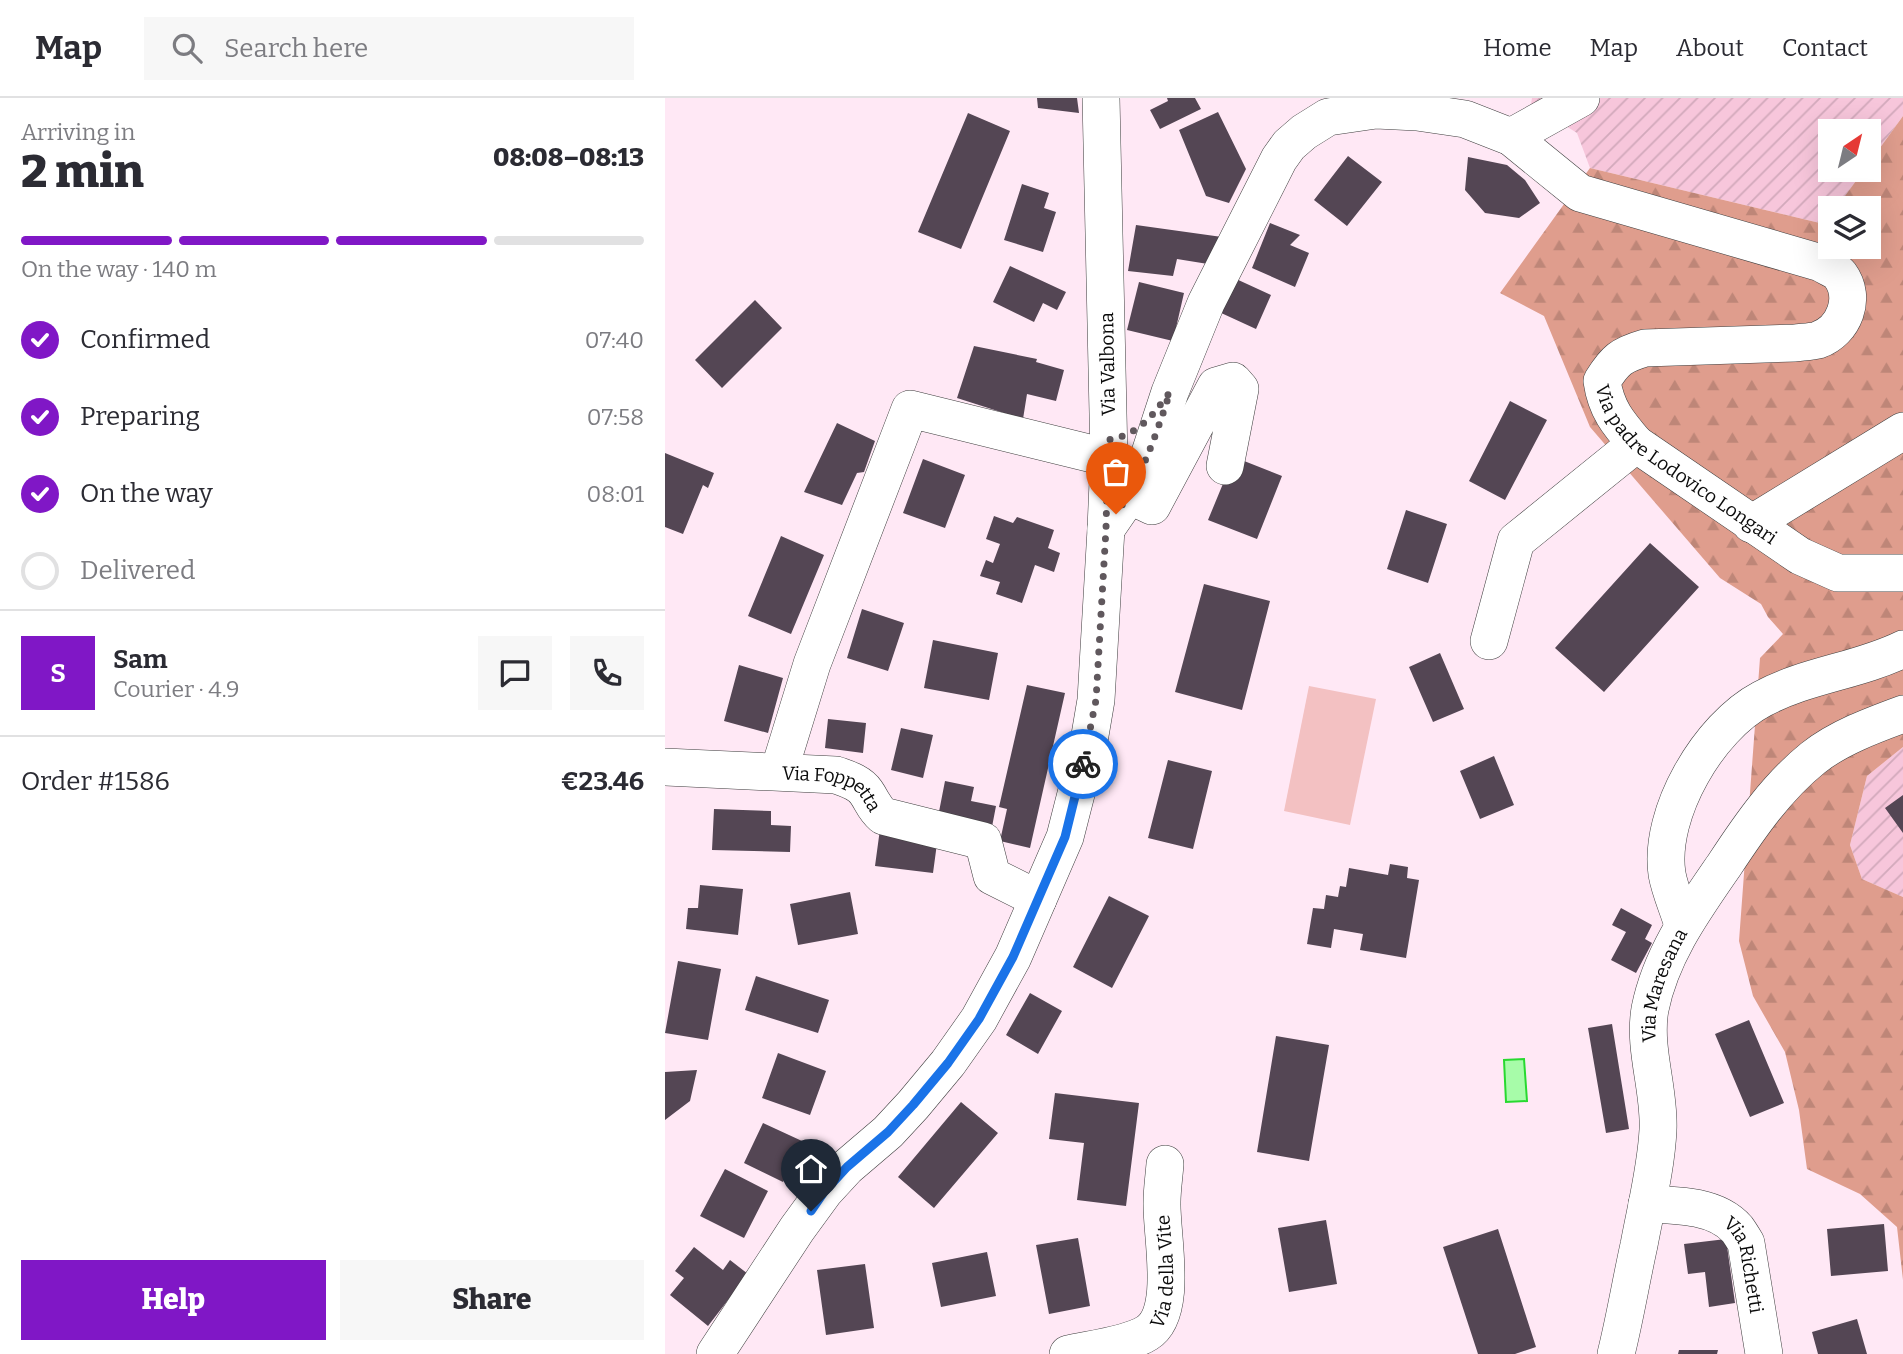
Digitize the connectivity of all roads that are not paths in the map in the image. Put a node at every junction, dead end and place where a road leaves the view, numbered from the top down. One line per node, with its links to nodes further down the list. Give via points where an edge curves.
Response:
1 (1101, 98): 7 (street, Via Valbona)
2 (1581, 98): 3 (street)
3 (1511, 137): 4 (street, Via padre Lodovico Longari, via 1465,119 1376,110 1328,117 1304,132 1279,159 1206,303); 6 (street, Via padre Lodovico Longari, via 1580,193 1821,263 1839,274 1849,294 1838,326 1819,340 1645,348 1624,354 1602,381 1615,420)
4 (1170, 392): 7 (street, Via padre Lodovico Longari, via 1140,428); 9 (street, Via padre Lodovico Longari, via 1150,453)
5 (1903, 432): 10 (street)
6 (1636, 444): 10 (street, Via padre Lodovico Longari); 13 (street, via 1516,541)
7 (1109, 449): 11 (street, Via Valbona); 17 (street, via 910,409 812,664)
8 (1225, 466): 9 (street, via 1240,389 1233,382 1216,386 1152,506)
9 (1129, 495): 11 (street, Via padre Lodovico Longari)
10 (1751, 524): 12 (street, Via padre Lodovico Longari, via 1800,556 1838,573)
11 (1106, 529): 18 (street, Via Valbona, via 1096,700 1088,747 1065,837)
12 (1903, 573)
13 (1489, 641)
14 (1903, 649): 19 (street, via 1761,699 1730,723 1704,755 1674,812 1667,846 1667,874)
15 (1903, 714): 19 (street, Via Maresana, via 1861,730 1814,757 1777,793)
16 (665, 767): 17 (street, Via Foppetta)
17 (779, 771): 18 (street, Via Foppetta, via 836,775 854,781 883,816 983,841 992,876)
18 (1038, 899): 22 (street, Via Valbona, via 1013,957 956,1052 888,1132 824,1192)
19 (1683, 925): 21 (street, Via Maresana, via 1662,971 1648,1030 1658,1129)
20 (1165, 1164): 23 (street, Via della Vite, via 1161,1201 1165,1283 1156,1325 1131,1340)
21 (1647, 1204): 24 (street, Via Maresana); 25 (street, Via Richetti, via 1684,1205 1724,1218 1736,1228 1746,1243)
22 (715, 1354)
23 (1068, 1354)
24 (1616, 1354)
25 (1763, 1354)

